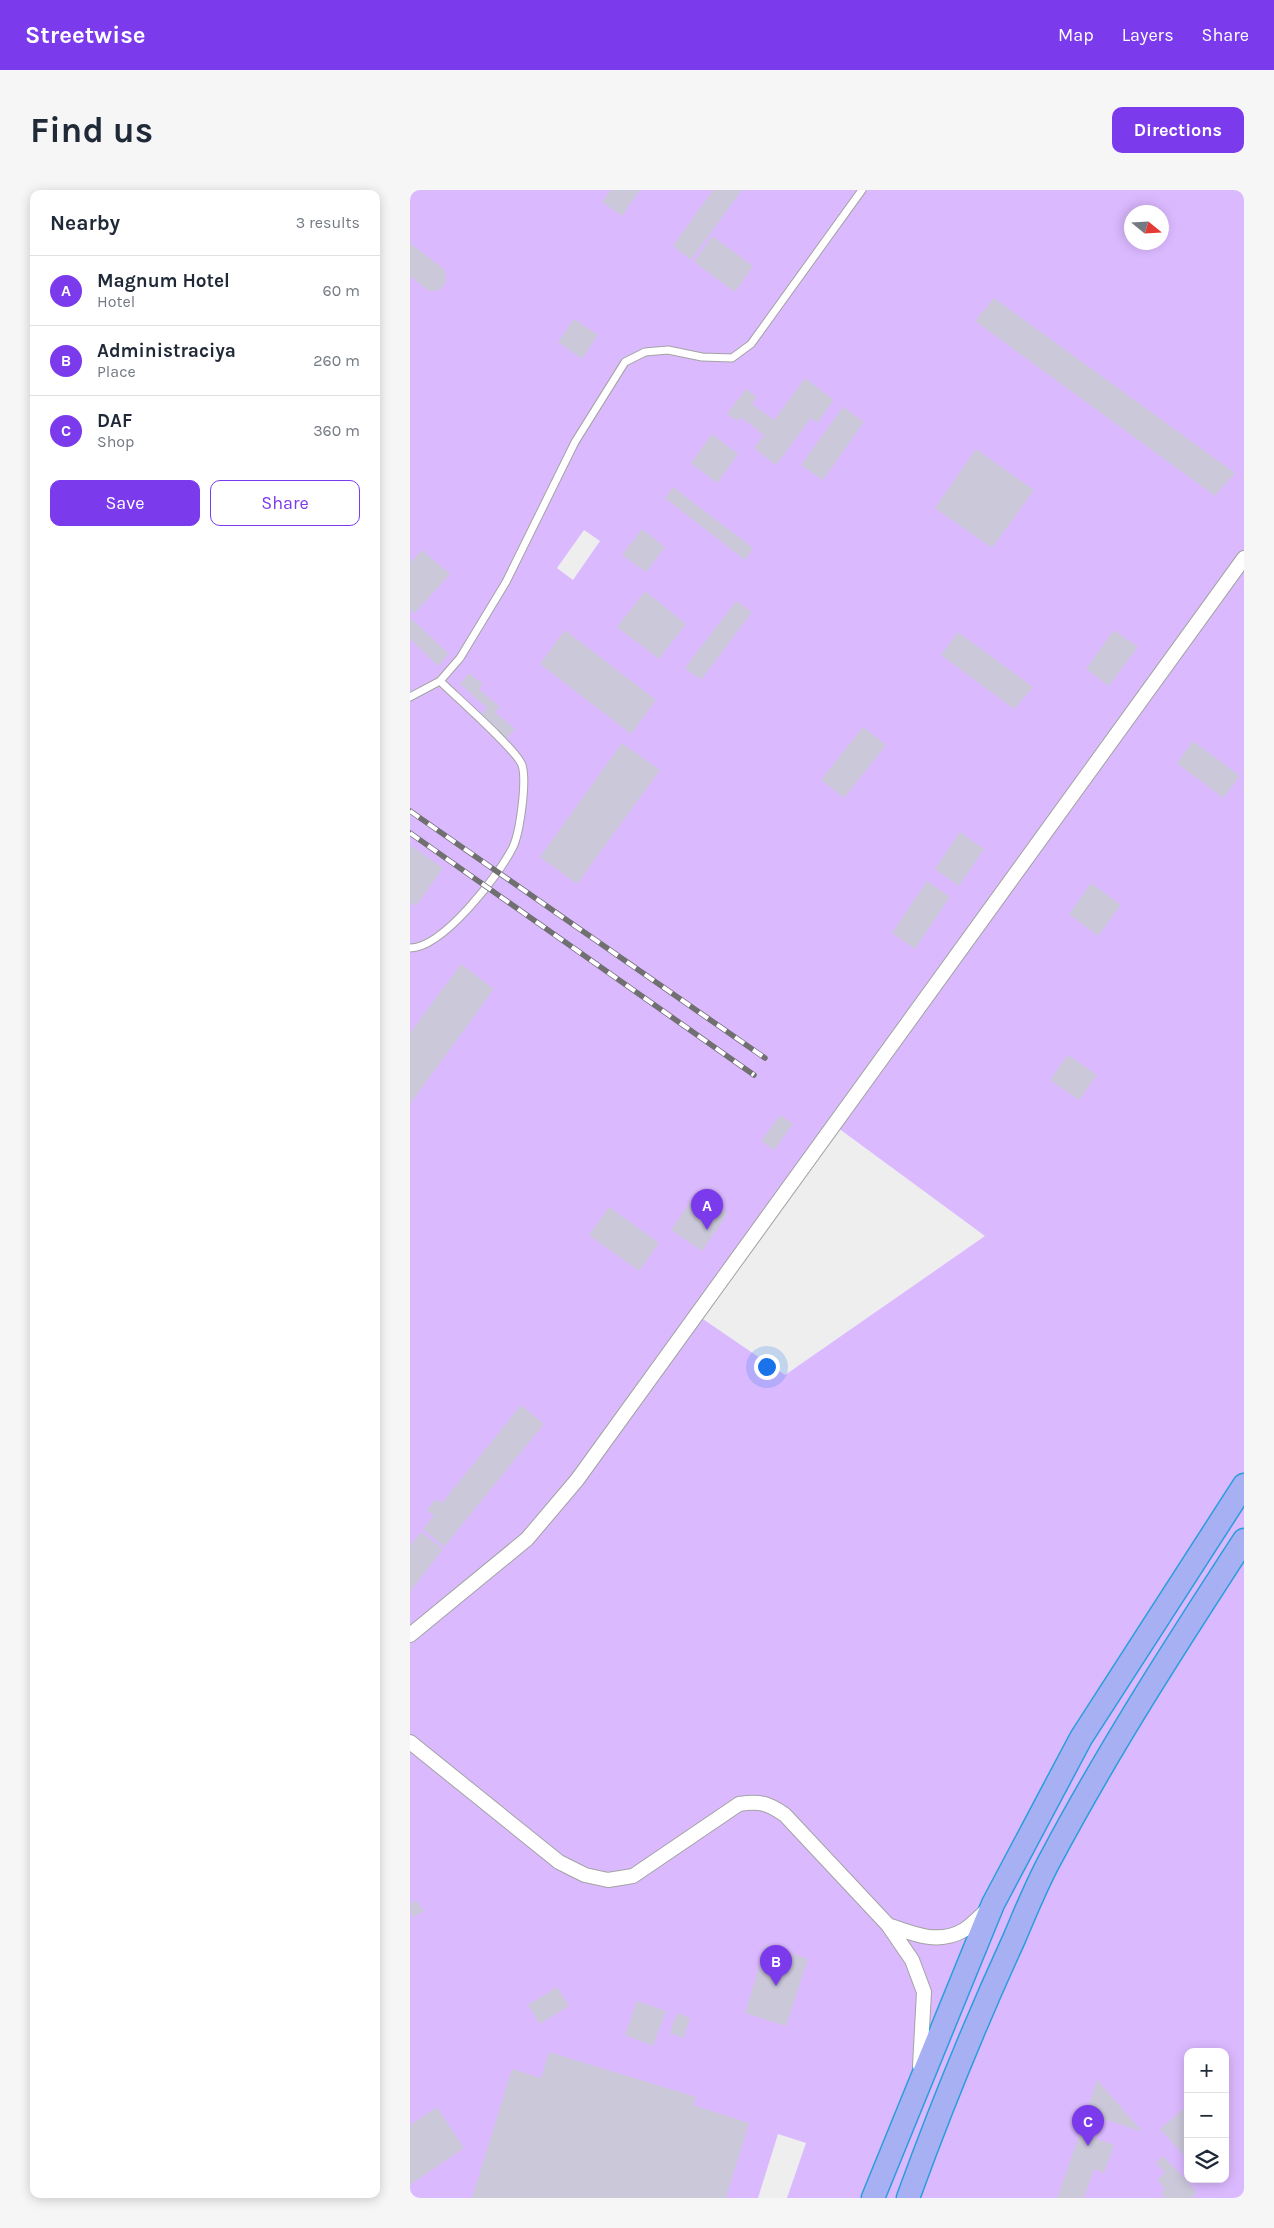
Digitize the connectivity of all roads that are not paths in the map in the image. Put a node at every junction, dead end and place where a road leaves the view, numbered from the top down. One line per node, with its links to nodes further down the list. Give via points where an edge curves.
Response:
1 (862, 190): 3 (lane, via 751,344 732,358 702,357 668,350 645,352 625,362 575,442 506,582 460,658)
2 (1244, 558): 8 (street, via 577,1480 527,1540)
3 (440, 681): 4 (lane); 5 (lane, via 508,747 522,765 520,825 512,848 468,911 438,936)
4 (410, 697)
5 (410, 948)
6 (1244, 1485): 10 (highway, via 1081,1738)
7 (1244, 1540): 11 (highway, via 1162,1666)
8 (410, 1635)
9 (410, 1742): 13 (street, via 560,1862 585,1875 608,1880 633,1876 739,1804 756,1801 771,1805 786,1815)
10 (1055, 1787): 11 (highway); 12 (highway)
11 (1082, 1802): 16 (highway, via 1051,1858 990,1989)
12 (994, 1904): 13 (street, via 963,1930 937,1939); 14 (highway)
13 (888, 1925): 14 (street, via 912,1960 924,1992)
14 (919, 2085): 15 (highway)
15 (873, 2198)
16 (908, 2198)

